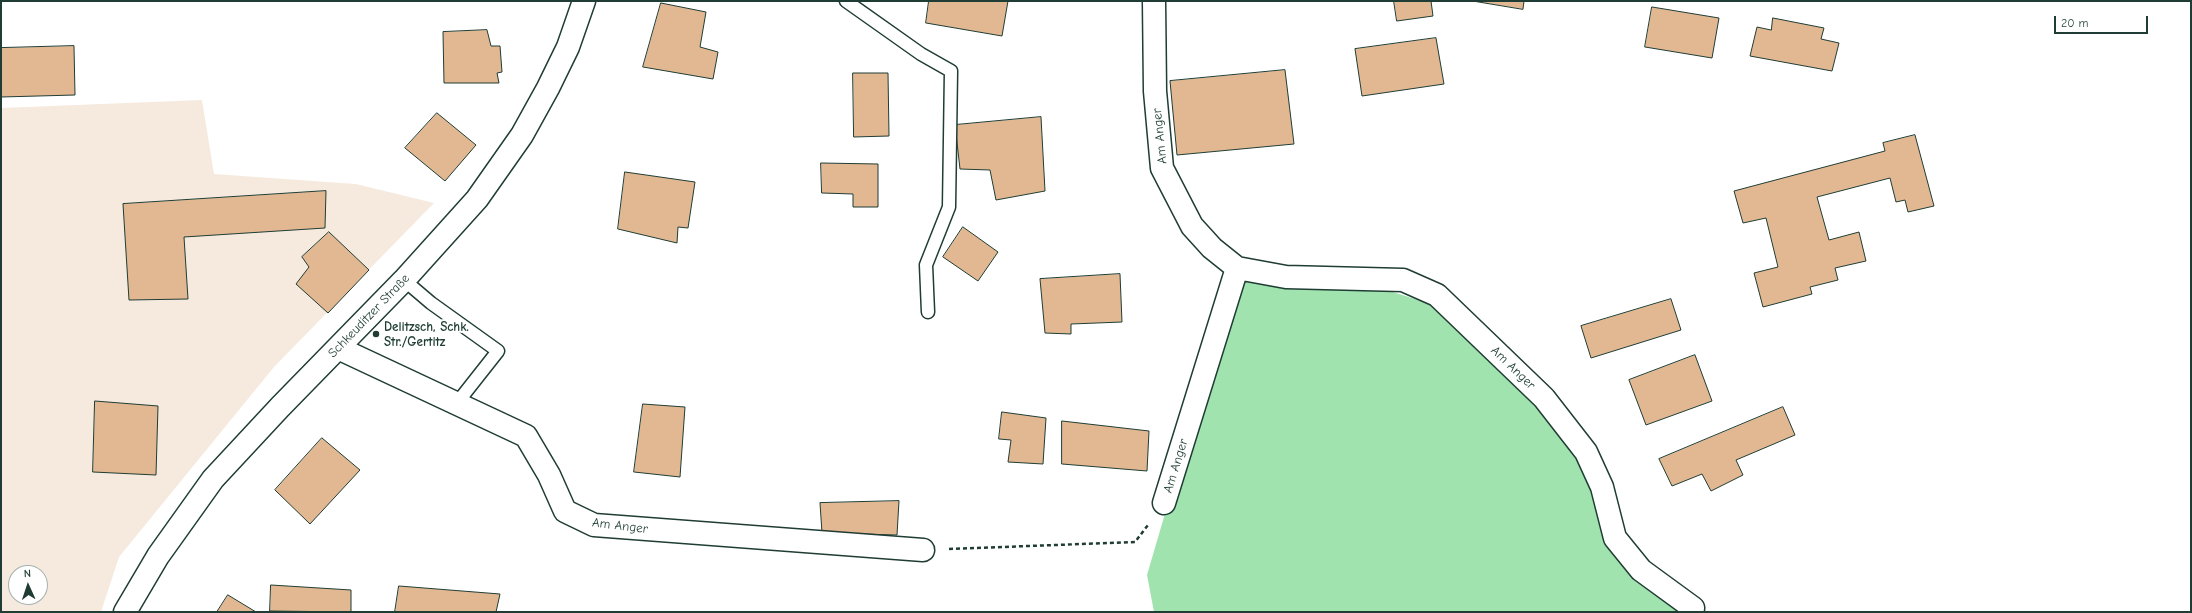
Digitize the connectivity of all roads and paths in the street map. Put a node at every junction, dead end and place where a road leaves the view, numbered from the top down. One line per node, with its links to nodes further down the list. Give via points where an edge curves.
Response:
1 (584, 1): 5 (street, Schkeuditzer Straße, via 568,47 522,135 477,199)
2 (846, 1): 6 (lane, via 921,54 951,71 949,207 926,265)
3 (1154, 1): 4 (street, Am Anger, via 1155,91 1162,168 1192,226 1212,248)
4 (1238, 268): 9 (street, Am Anger); 11 (street, Am Anger, via 1286,277 1403,280 1437,295 1544,398 1586,452 1602,487 1615,538 1641,570)
5 (404, 280): 7 (street, Schkeuditzer Straße); 8 (lane, via 431,303 498,351)
6 (928, 312)
7 (338, 348): 8 (street, Am Anger); 12 (street, Schkeuditzer Straße, via 213,479 158,556)
8 (458, 403): 10 (street, Am Anger, via 526,436 549,475 565,511 594,525)
9 (1164, 503): 10 (path, via 1135,542)
10 (923, 550)
11 (1693, 608)
12 (125, 612)

